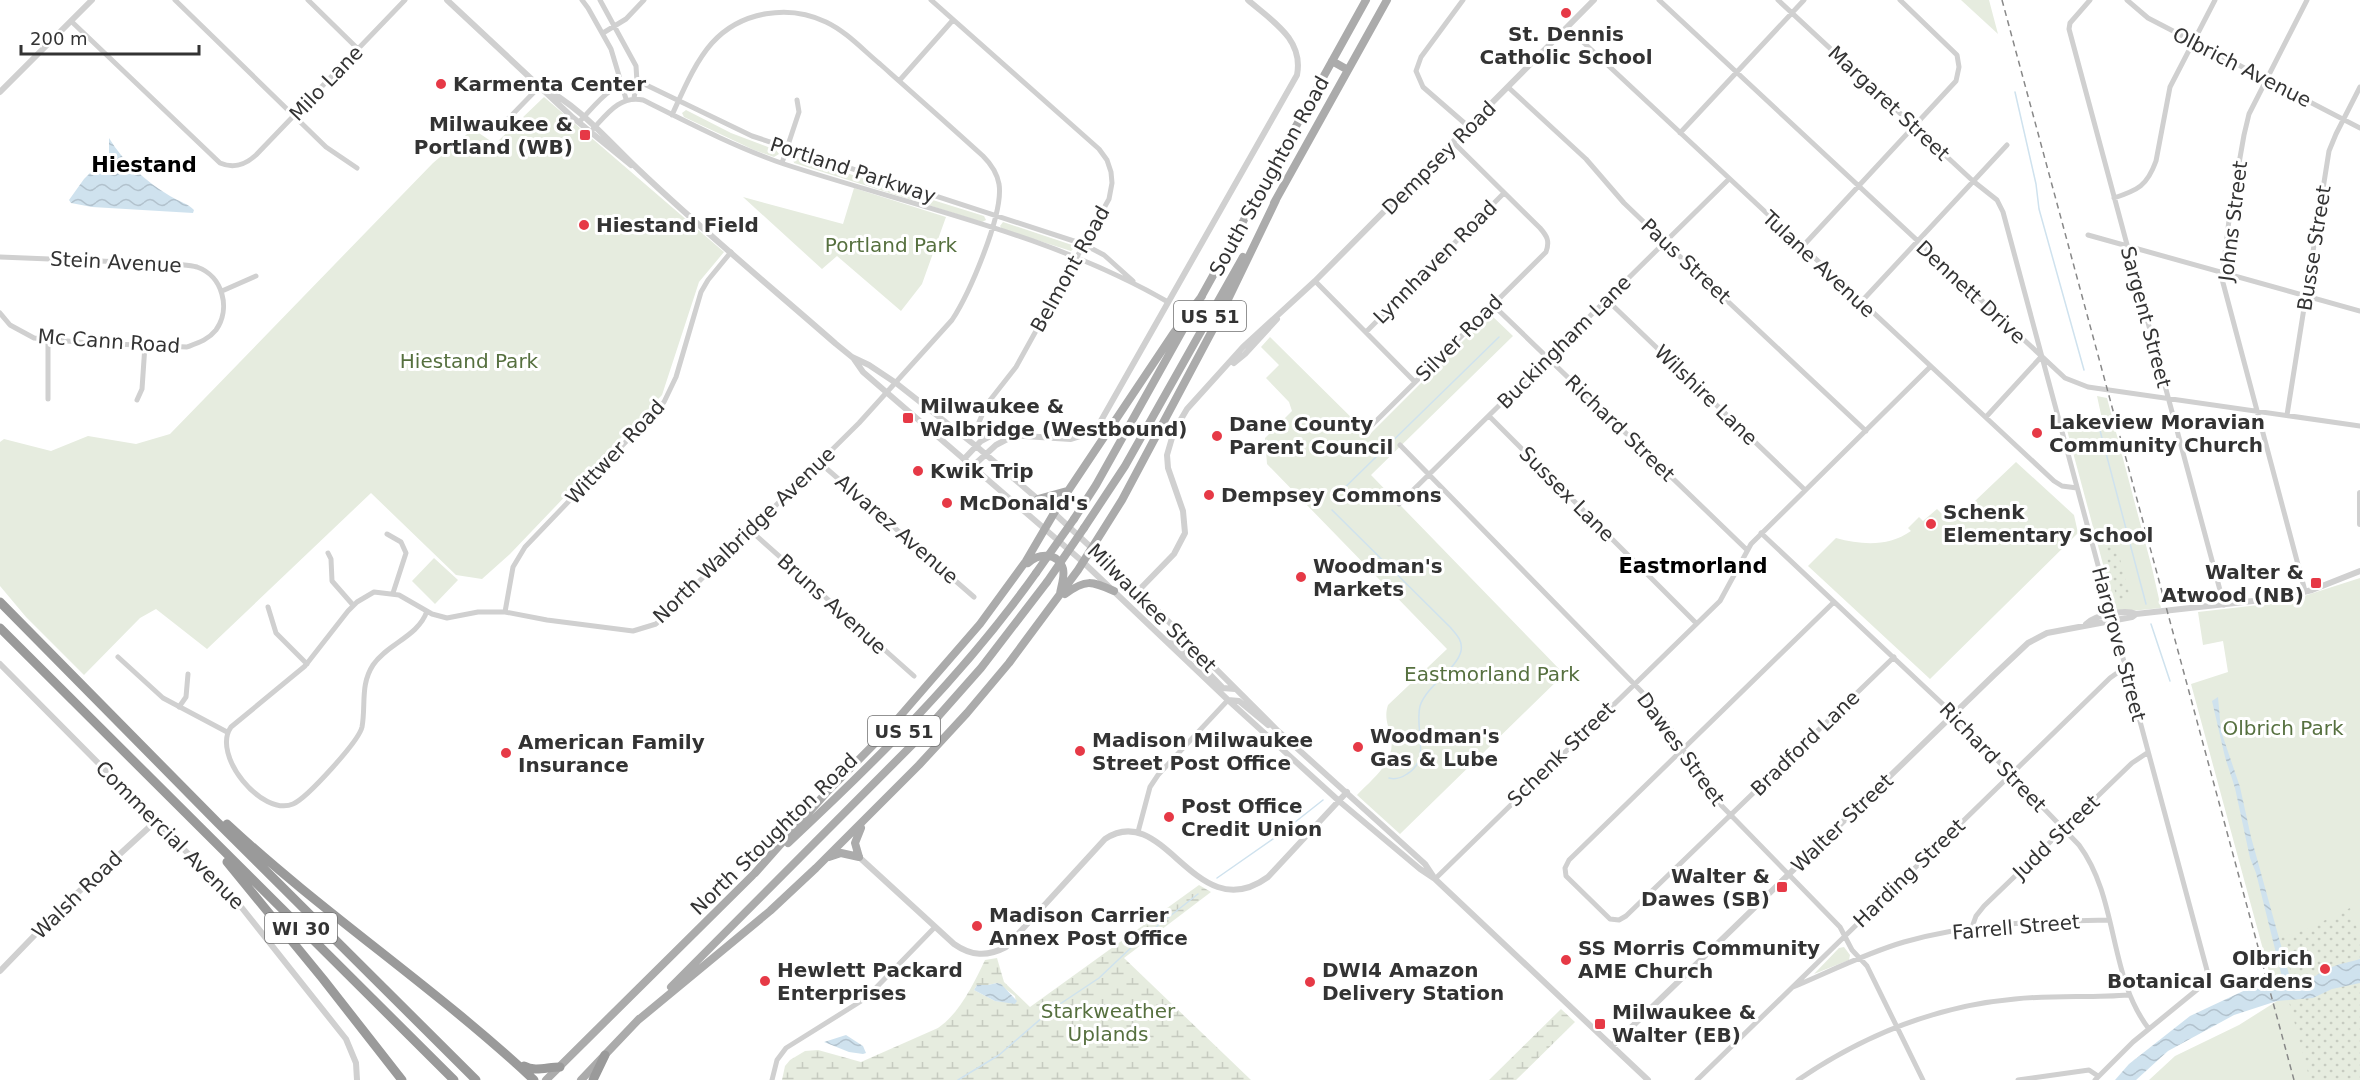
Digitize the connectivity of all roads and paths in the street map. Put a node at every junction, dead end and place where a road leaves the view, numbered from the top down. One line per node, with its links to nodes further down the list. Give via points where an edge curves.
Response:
1 (92, 0): 25 (street)
2 (175, 0): 47 (street)
3 (308, 0): 30 (street)
4 (405, 0): 30 (street, Milo Lane)
5 (447, 0): 38 (street, Milwaukee Street)
6 (582, 0): 28 (street)
7 (600, 0): 26 (street)
8 (644, 0): 26 (street)
9 (931, 0): 24 (street, Belmont Road)
10 (1248, 0): 90 (street, via 1291,40 1298,52 1295,81)
11 (1365, 0): 31 (main road, South Stoughton Road / US 51)
12 (1387, 0): 32 (main road, South Stoughton Road / US 51)
13 (1463, 0): 54 (street, via 1421,57 1416,71 1423,87)
14 (1594, 0): 27 (street, Dempsey Road)
15 (1659, 0): 33 (street, Dennett Drive)
16 (1778, 0): 23 (street, Margaret Street)
17 (1804, 0): 23 (street)
18 (1900, 0): 53 (street, via 1959,59 1956,81)
19 (2090, 0): 68 (street, Sargent Street, via 2069,29)
20 (2127, 0): 29 (street, Olbrich Avenue, via 2148,18)
21 (2215, 0): 29 (street)
22 (2307, 0): 34 (street, Johns Street)
23 (1792, 13): 33 (street); 53 (street, Margaret Street)
24 (953, 20): 35 (street); 76 (street, Belmont Road, via 1107,160 1112,178 1110,194)
25 (71, 21): 41 (street); 47 (street, Milo Lane, via 220,163 231,167 245,164)
26 (616, 27): 28 (street); 36 (street, via 636,66)
27 (1568, 28): 40 (street, Dempsey Road); 57 (street, Tulane Avenue)
28 (603, 33): 37 (street, via 617,62)
29 (2194, 42): 34 (street, Olbrich Avenue); 68 (street, via 2170,87 2152,173 2139,188)
30 (358, 49): 47 (street, Milo Lane)
31 (1332, 61): 32 (main road); 87 (main road, South Stoughton Road / US 51)
32 (1348, 70): 69 (main road, South Stoughton Road / US 51)
33 (1736, 73): 57 (street); 66 (street, Dennett Drive)
34 (2266, 79): 49 (street, Olbrich Avenue); 82 (street, Johns Street, via 2244,135)
35 (899, 81): 45 (street, North Walbridge Avenue, via 828,23 809,15 763,13 713,42); 71 (street, North Walbridge Avenue, via 991,165 1000,186)
36 (637, 82): 37 (street); 42 (street); 45 (street, Portland Parkway)
37 (621, 84): 43 (street); 48 (street)
38 (540, 86): 48 (street, Milwaukee Street); 50 (street); 51 (street, Milwaukee Street)
39 (2360, 87): 49 (street, Busse Street)
40 (1509, 88): 54 (street, Dempsey Road); 74 (street, Paus Street, via 1586,159)
41 (0, 93)
42 (634, 98): 43 (street); 46 (street, Portland Parkway)
43 (626, 99): 52 (street)
44 (797, 100): 60 (street, via 799,112)
45 (678, 102): 46 (street, North Walbridge Avenue); 60 (street, Portland Parkway)
46 (672, 115): 61 (street, Portland Parkway)
47 (294, 116): 62 (street, via 334,154)
48 (584, 116): 51 (street); 52 (street, Milwaukee Street)
49 (2343, 119): 55 (street, Olbrich Avenue); 88 (street, Busse Street, via 2329,151)
50 (507, 120)
51 (578, 123): 56 (street, Milwaukee Street)
52 (596, 126): 56 (street); 63 (street, Milwaukee Street)
53 (1914, 126): 65 (street, Margaret Street); 66 (street)
54 (1470, 127): 58 (street, Dempsey Road)
55 (2360, 128)
56 (590, 133): 63 (street, Milwaukee Street)
57 (1680, 133): 64 (street, Tulane Avenue)
58 (1454, 143): 67 (street); 84 (street, Dempsey Road)
59 (2007, 145): 65 (street)
60 (787, 149): 61 (street); 71 (street, Portland Parkway)
61 (782, 163): 72 (street, Portland Parkway)
62 (357, 168)
63 (639, 170): 79 (street, Milwaukee Street)
64 (1729, 179): 74 (street, Buckingham Lane); 77 (street, Tulane Avenue)
65 (1973, 181): 70 (street, Margaret Street); 75 (street)
66 (1858, 187): 75 (street, Dennett Drive); 77 (street)
67 (1504, 193): 92 (street, Silver Road, via 1546,235 1548,245 1546,252); 95 (street, Lynnhaven Road)
68 (2114, 198): 78 (street, Sargent Street)
69 (1276, 200): 128 (main road, South Stoughton Road / US 51); 138 (main road, via 1220,315 1122,500)
70 (2000, 204): 99 (street, Hargrove Street)
71 (995, 215): 72 (street, North Walbridge Avenue); 76 (street, Portland Parkway)
72 (991, 228): 80 (street, Portland Parkway); 103 (street, North Walbridge Avenue, via 963,304)
73 (2088, 235): 78 (street)
74 (1665, 242): 89 (street, Buckingham Lane); 115 (street, Paus Street)
75 (1917, 242): 91 (street); 99 (street, Dennett Drive)
76 (1083, 244): 80 (street, Belmont Road); 85 (street, Portland Parkway, via 1104,255)
77 (1802, 247): 91 (street, Tulane Avenue)
78 (2127, 247): 82 (street); 105 (street, Sargent Street)
79 (731, 252): 98 (street, Milwaukee Street); 156 (street, Wittwer Road, via 703,289 667,397 525,547 513,567)
80 (1077, 256): 85 (street, Portland Parkway); 112 (street, Belmont Road, via 1016,367 987,404)
81 (0, 257): 86 (street, Stein Avenue, via 189,265 201,268)
82 (2223, 273): 88 (street); 108 (street, Johns Street, via 2223,286)
83 (256, 276): 86 (street)
84 (1315, 281): 95 (street); 145 (street, Dempsey Road, via 1187,409 1170,439 1167,455 1185,533 1179,548)
85 (1137, 284): 90 (street, Portland Parkway)
86 (222, 291): 97 (street, Mc Cann Road, via 222,319 209,337 187,347)
87 (1202, 296): 124 (main road, South Stoughton Road / US 51); 126 (main road)
88 (2305, 297): 93 (street); 109 (street, Busse Street)
89 (1607, 300): 100 (street, Buckingham Lane); 127 (street, Wilshire Lane)
90 (1168, 302): 116 (street, via 1098,426 1071,439)
91 (1861, 302): 101 (street, Tulane Avenue)
92 (1493, 304): 100 (street, Richard Street); 102 (street, Silver Road)
93 (2360, 311)
94 (0, 314): 96 (street, Mc Cann Road, via 19,332)
95 (1366, 332): 102 (street)
96 (48, 340): 97 (street, Mc Cann Road); 106 (street)
97 (145, 345): 107 (street, via 142,389)
98 (852, 357): 103 (street, Milwaukee Street); 104 (street, Milwaukee Street)
99 (2041, 357): 105 (street, Dennett Drive, via 2060,375 2082,386); 111 (street); 125 (street, Hargrove Street)
100 (1548, 358): 110 (street, Buckingham Lane); 139 (street, Richard Street)
101 (1930, 367): 111 (street, Tulane Avenue); 115 (street, Schenk Street)
102 (1415, 382): 114 (street, Silver Road)
103 (896, 383): 104 (street, North Walbridge Avenue); 118 (street, Milwaukee Street)
104 (888, 393): 120 (street, Milwaukee Street); 121 (street, North Walbridge Avenue)
105 (2168, 398): 108 (street, Dennett Drive); 153 (street, Sargent Street)
106 (48, 399)
107 (137, 400)
108 (2256, 410): 109 (street, Dennett Drive); 146 (street, Johns Street)
109 (2287, 415): 113 (street, Dennett Drive)
110 (1489, 416): 123 (street, Buckingham Lane); 158 (street, Sussex Lane)
111 (1986, 417): 125 (street, Tulane Avenue, via 2054,481)
112 (979, 422)
113 (2360, 426)
114 (1367, 430)
115 (1866, 431): 127 (street, Schenk Street)
116 (1014, 436): 118 (street, via 994,434); 119 (street)
117 (1400, 445): 123 (street, Dawes Street)
118 (976, 446): 119 (street, Milwaukee Street); 120 (street)
119 (986, 454): 122 (street); 130 (street, Milwaukee Street)
120 (964, 459): 122 (street, Milwaukee Street)
121 (819, 462): 135 (street, North Walbridge Avenue); 148 (street, Alvarez Avenue)
122 (973, 466): 134 (street, Milwaukee Street)
123 (1429, 474): 131 (street, Buckingham Lane); 168 (street, Dawes Street)
124 (1096, 485): 189 (main road, North Stoughton Road / US 51, bridge, via 1036,573 915,720)
125 (2077, 488): 157 (street, Hargrove Street)
126 (1068, 490): 130 (main road); 132 (main road)
127 (1805, 490): 136 (street, Schenk Street)
128 (1108, 493): 200 (main road, North Stoughton Road / US 51, bridge, via 1047,582 981,668 920,738)
129 (2360, 493): 133 (street)
130 (1038, 499): 132 (street, Milwaukee Street)
131 (1399, 504)
132 (1054, 513): 134 (main road); 138 (street, Milwaukee Street)
133 (2360, 524)
134 (1045, 529): 141 (street, Milwaukee Street); 143 (main road)
135 (751, 531): 156 (street, North Walbridge Avenue, via 656,624 639,630 606,629); 167 (street, Bruns Avenue)
136 (1761, 533): 139 (street, Schenk Street); 151 (street, Richard Street)
137 (387, 534): 147 (street, via 401,542 405,550)
138 (1092, 548): 141 (main road); 145 (street, Milwaukee Street)
139 (1747, 550): 158 (street, Schenk Street, via 1720,601)
140 (328, 553): 152 (street, via 332,581)
141 (1083, 562): 144 (street, Milwaukee Street); 149 (main road)
142 (2360, 571): 146 (street, Walter Street)
143 (1017, 574): 149 (main road, via 1037,556 1053,557 1063,569); 189 (main road, via 925,688)
144 (1114, 591): 149 (main road, via 1086,582); 160 (street, Milwaukee Street)
145 (1138, 591): 169 (street, Milwaukee Street)
146 (2305, 591): 153 (street, Walter Street)
147 (393, 593): 152 (street, via 370,593); 155 (street, North Walbridge Avenue)
148 (974, 597)
149 (1059, 598): 182 (main road, via 967,713)
150 (0, 600): 179 (highway, WI 30)
151 (1834, 602): 162 (street, Richard Street); 175 (street)
152 (353, 605): 164 (street)
153 (2223, 605): 157 (street, Walter Street, via 2131,612)
154 (268, 608): 164 (street, via 276,633)
155 (427, 611): 156 (street, North Walbridge Avenue, via 447,618); 173 (street, via 416,629 375,663 363,690 360,732 304,798 285,806 266,802 237,774 226,746)
156 (505, 612)
157 (2112, 618): 165 (street, Hargrove Street); 172 (street, Walter Street, via 2047,633 2028,643)
158 (1696, 623): 168 (street, Schenk Street)
159 (0, 628): 178 (highway, WI 30)
160 (1157, 632): 169 (street, via 1194,658 1223,688); 170 (street, Milwaukee Street)
161 (118, 657): 171 (street, via 156,694)
162 (1894, 657): 172 (street, Richard Street); 183 (street, Bradford Lane)
163 (0, 664): 184 (street, Commercial Avenue)
164 (307, 664): 173 (street)
165 (2124, 668): 176 (street, Hargrove Street); 177 (street, Harding Street)
166 (188, 674): 171 (street, via 186,697)
167 (914, 676)
168 (1634, 684): 175 (street, Dawes Street, via 1666,721); 191 (street, Schenk Street)
169 (1235, 689): 174 (street, Milwaukee Street)
170 (1228, 700): 174 (street, via 1239,701); 181 (street, Milwaukee Street); 186 (street, via 1158,775 1150,787)
171 (179, 707): 173 (street)
172 (1953, 714): 177 (street, Richard Street); 190 (street, Walter Street)
173 (227, 732)
174 (1283, 736): 180 (street, Milwaukee Street)
175 (1683, 750): 183 (street, Dawes Street); 183 (street, Bradford Lane, via 1566,865 1566,876 1610,919 1619,920)
176 (2147, 753): 185 (street, Judd Street); 202 (street, Hargrove Street, via 2208,974 2207,980)
177 (2011, 775): 185 (street, Richard Street); 195 (street, Harding Street)
178 (148, 776): 209 (highway, via 242,879); 210 (highway, WI 30)
179 (175, 780): 205 (highway, via 280,872); 211 (highway, WI 30)
180 (1347, 792): 181 (street); 191 (street, Milwaukee Street, via 1425,864)
181 (1339, 801): 186 (street, via 1268,877 1245,888 1222,890 1209,885 1156,840); 191 (street, Milwaukee Street)
182 (874, 811): 187 (main road, via 855,838); 188 (main road)
183 (1730, 815): 190 (street, Dawes Street)
184 (156, 820): 197 (street, Walsh Road); 208 (street, Commercial Avenue, via 242,908 339,1030 354,1056)
185 (2064, 829): 192 (street, Richard Street, via 2092,866); 194 (street, Judd Street, via 1984,906)
186 (1138, 832): 193 (street, via 1120,831 1105,839 1006,946 980,954 962,950)
187 (859, 857): 188 (main road, via 835,854); 193 (street)
188 (816, 868): 200 (main road)
189 (755, 873): 206 (main road, North Stoughton Road / US 51)
190 (1789, 875): 195 (street, Dawes Street, via 1840,927); 203 (street, Walter Street)
191 (1435, 879): 203 (street, Milwaukee Street)
192 (2109, 920): 194 (street, Farrell Street); 199 (street, Richard Street)
193 (935, 927): 216 (street, via 866,998 786,1048 777,1060)
194 (1972, 927): 196 (street, Farrell Street, via 1901,943)
195 (1844, 936): 196 (street, Dawes Street); 198 (street, Harding Street)
196 (1861, 959): 198 (street, Farrell Street); 201 (street, Dawes Street)
197 (0, 971)
198 (1789, 989): 218 (street, Harding Street)
199 (2129, 995): 201 (street, via 1995,1001 1957,1007); 202 (street, Richard Street)
200 (637, 1021): 204 (main road, North Stoughton Road / US 51)
201 (1897, 1026): 219 (street, via 1852,1047); 220 (street, Dawes Street)
202 (2150, 1029): 207 (street)
203 (1612, 1046): 217 (street, Milwaukee Street)
204 (605, 1055): 214 (main road, North Stoughton Road / US 51); 215 (highway)
205 (514, 1061): 206 (highway, via 534,1070); 212 (highway)
206 (560, 1067): 213 (main road, North Stoughton Road / US 51)
207 (2096, 1078): 221 (street, via 2089,1071)
208 (357, 1080)
209 (400, 1080)
210 (454, 1080)
211 (476, 1080)
212 (534, 1080)
213 (546, 1080)
214 (581, 1080)
215 (593, 1080)
216 (772, 1080)
217 (1648, 1080)
218 (1697, 1080)
219 (1798, 1080)
220 (1923, 1080)
221 (2018, 1080)

